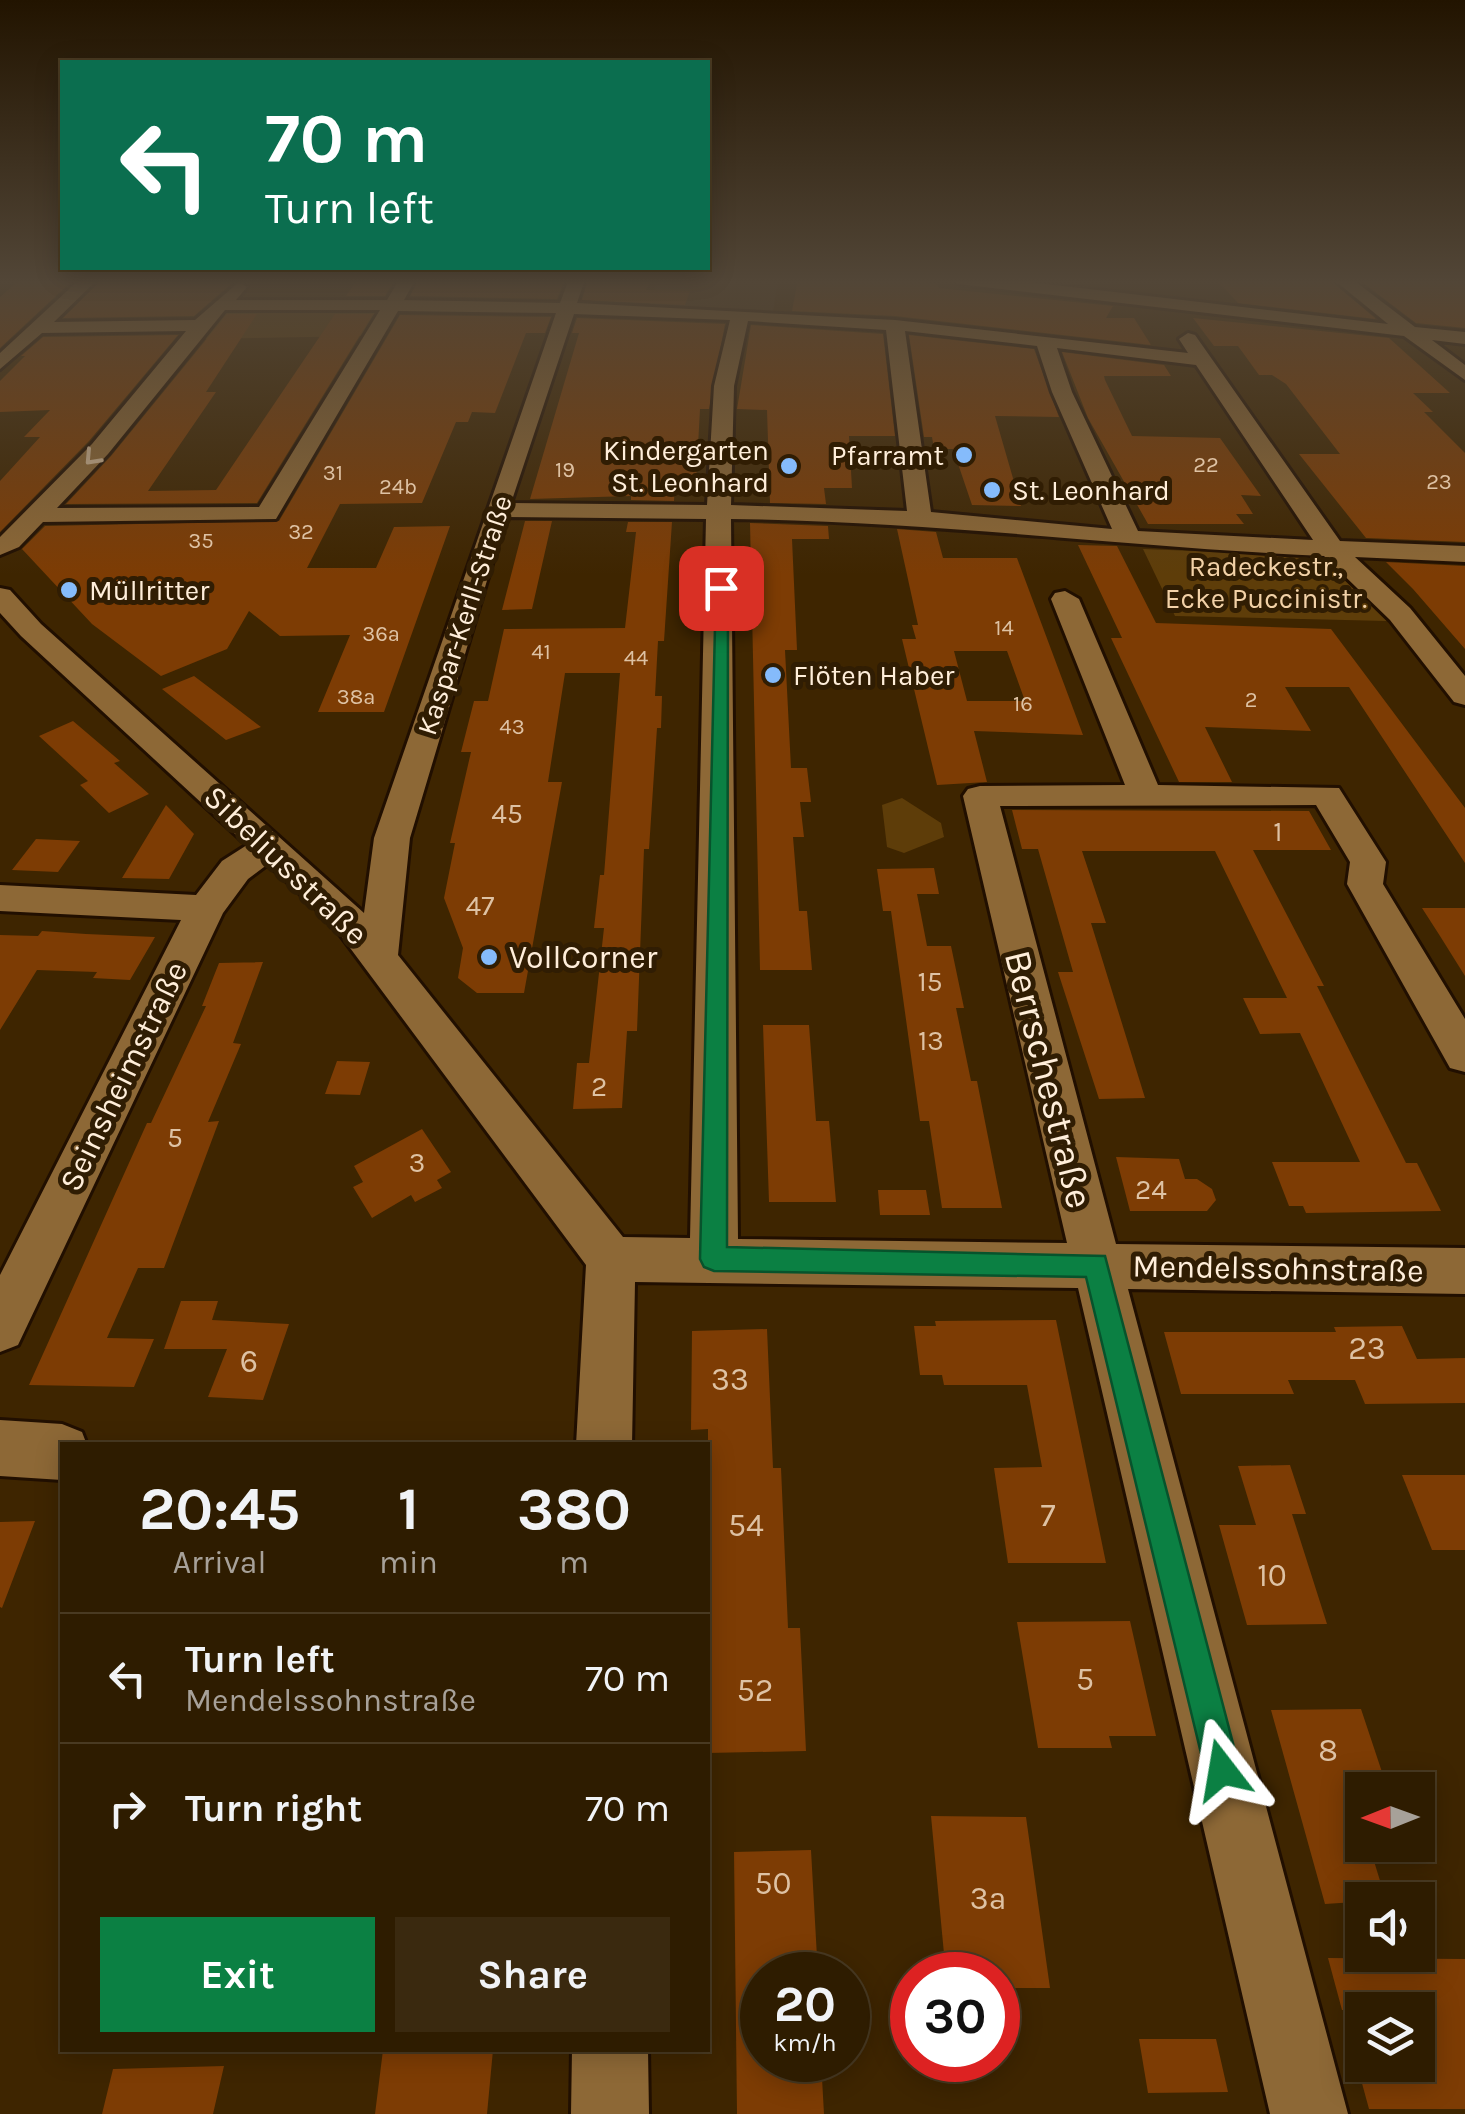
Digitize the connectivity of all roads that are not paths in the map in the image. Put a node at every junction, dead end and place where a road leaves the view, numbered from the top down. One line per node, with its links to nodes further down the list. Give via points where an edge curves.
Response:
1 (158, 378): 10 (street, one-way to 10)
2 (349, 378): 10 (street, via 267,514)
3 (541, 378): 8 (street, Kaspar-Kerll-Straße)
4 (726, 378): 9 (street)
5 (902, 378): 11 (street)
6 (1057, 378): 12 (street)
7 (1214, 378): 14 (street)
8 (497, 510): 9 (street); 23 (street, Kaspar-Kerll-Straße, via 392,838)
9 (722, 511): 11 (street); 26 (street)
10 (38, 514): 13 (street)
11 (920, 518): 12 (street)
12 (1129, 539): 14 (street)
13 (0, 547)
14 (1333, 550): 15 (street); 18 (street, via 1400,614)
15 (1465, 554)
16 (0, 596): 20 (street, Sibeliusstraße, via 18,636)
17 (1065, 599): 19 (street)
18 (1465, 696)
19 (1146, 796): 24 (street, via 1327,796 1368,862 1365,884); 27 (street, Berrschestraße, via 980,796)
20 (272, 845): 22 (street, Seinsheimstraße, via 236,870); 23 (street, Sibeliusstraße)
21 (0, 898): 22 (street)
22 (206, 908): 29 (street, Seinsheimstraße)
23 (378, 956): 25 (street, Sibeliusstraße)
24 (1465, 1056)
25 (612, 1259): 26 (street, Mendelssohnstraße); 30 (street)
26 (714, 1259): 27 (street, Mendelssohnstraße)
27 (1096, 1265): 28 (street, Mendelssohnstraße); 35 (street, Berrschestraße)
28 (1465, 1271)
29 (0, 1328)
30 (604, 1442)
31 (0, 1448): 32 (street)
32 (60, 1452)
33 (610, 2052): 34 (street)
34 (610, 2114)
35 (1309, 2114)

